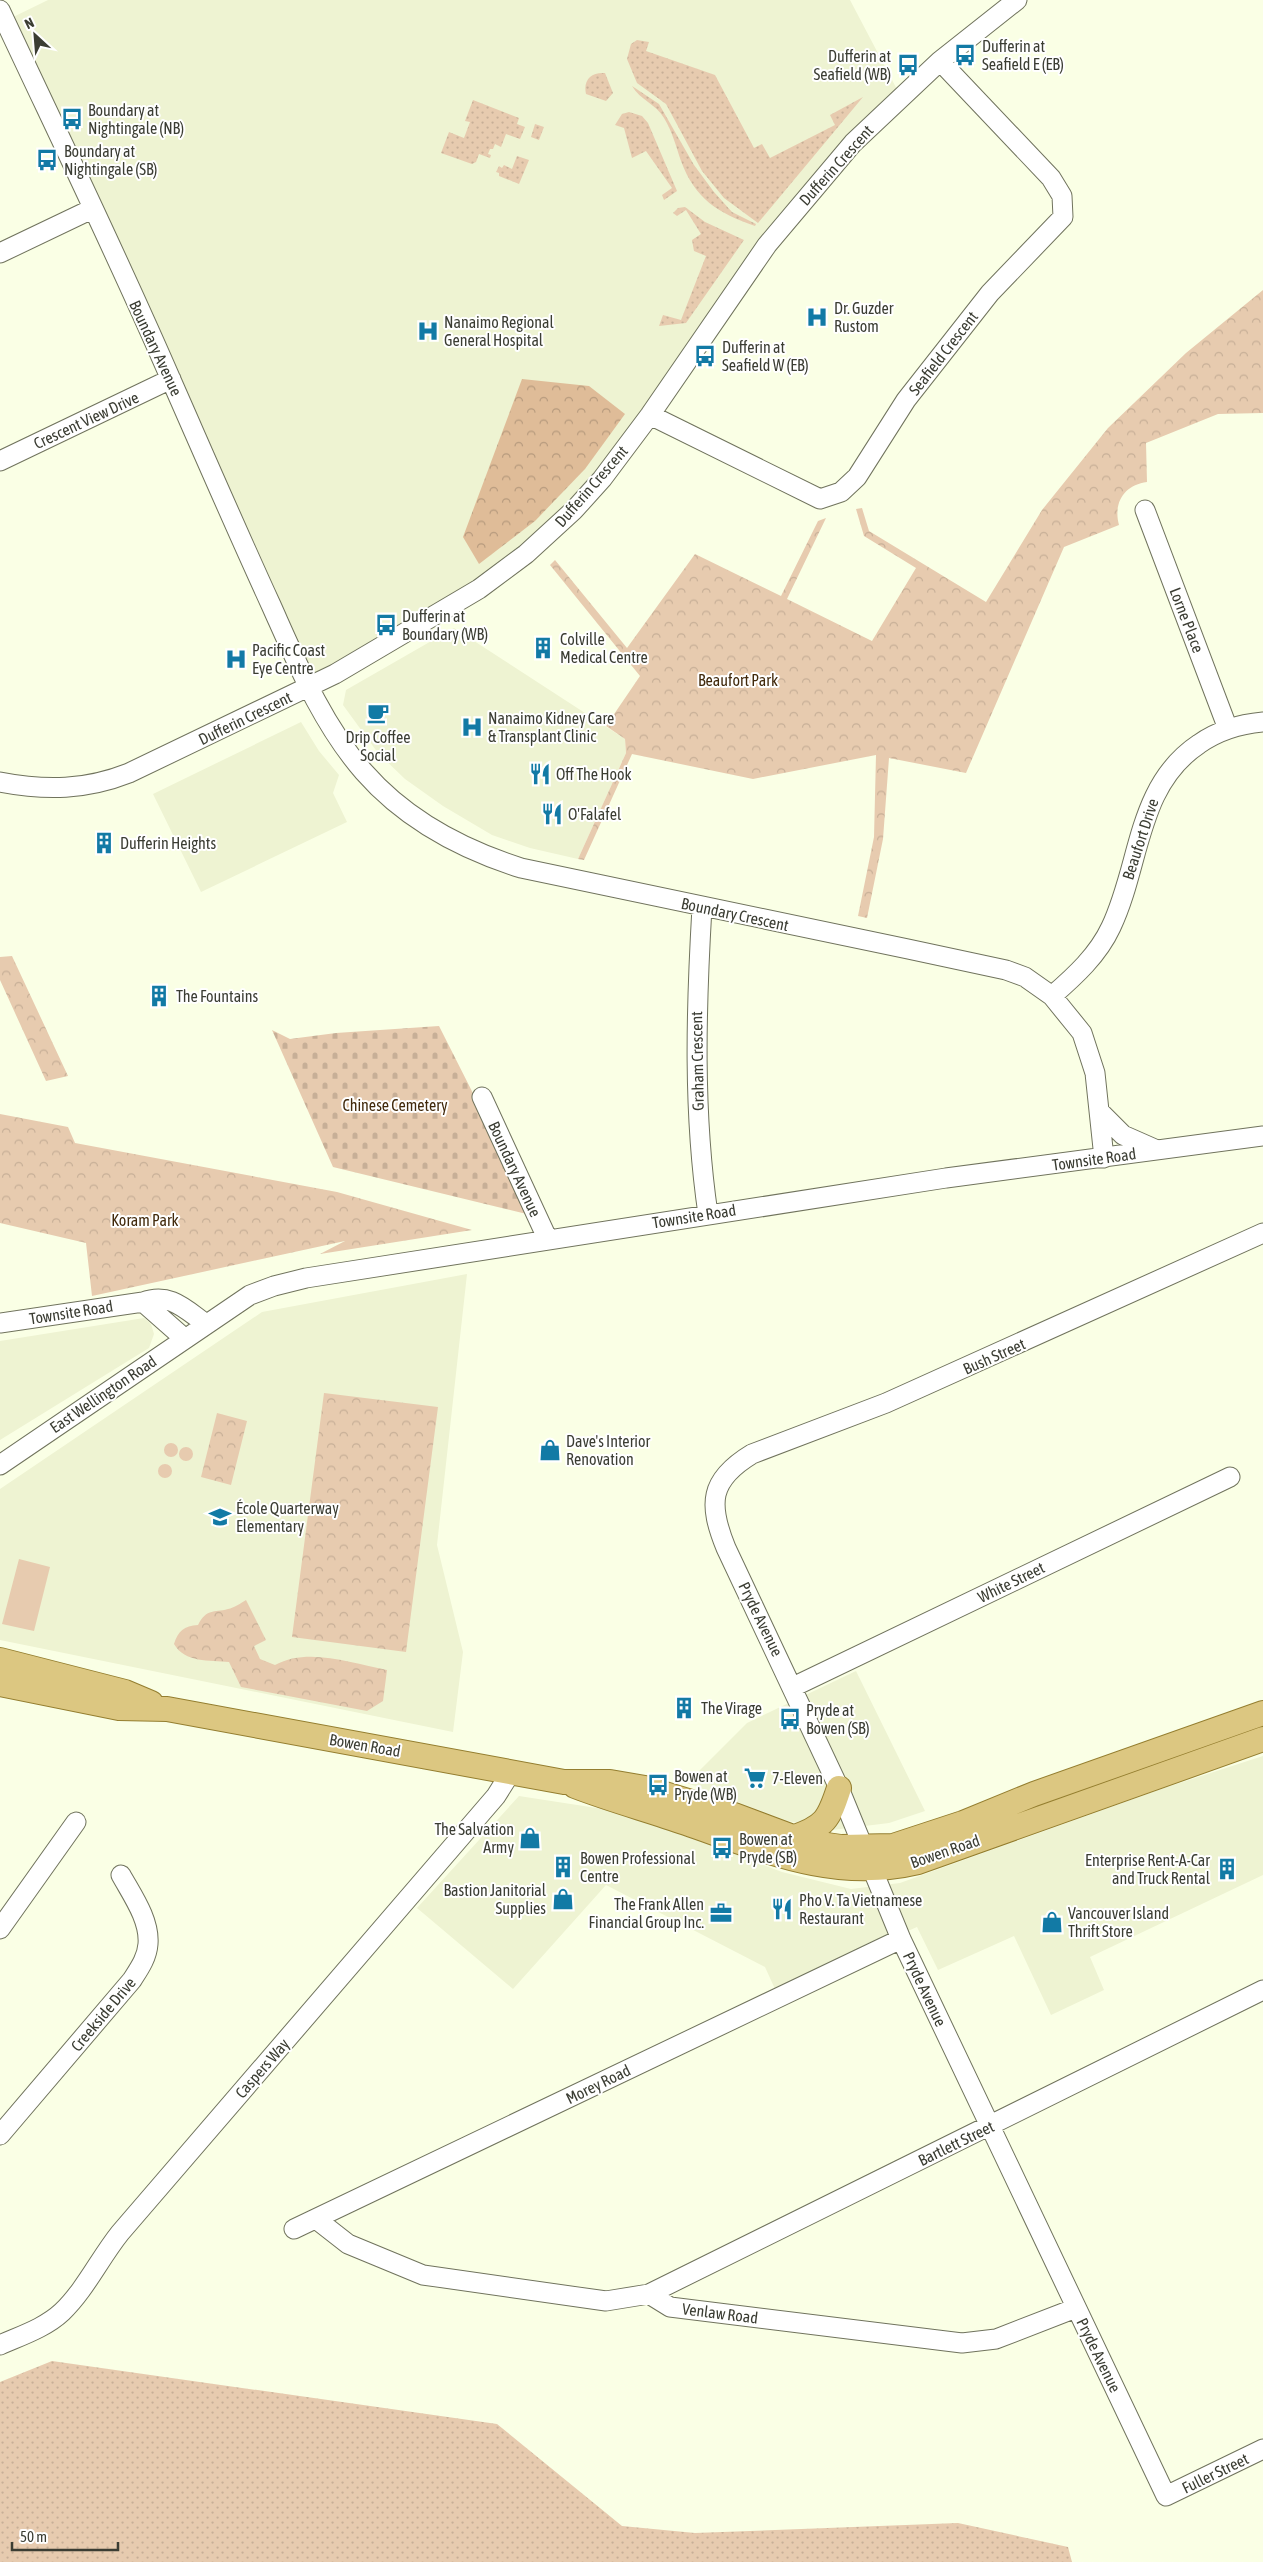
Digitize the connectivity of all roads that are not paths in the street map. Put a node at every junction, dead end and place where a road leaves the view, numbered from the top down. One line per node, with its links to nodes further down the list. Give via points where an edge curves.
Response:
1 (1017, 0): 3 (street, Dufferin Crescent)
2 (0, 10): 4 (street, Boundary Avenue)
3 (940, 61): 7 (street, Dufferin Crescent, via 853,143 767,246); 7 (street, Seafield Crescent, via 1051,178 1062,196 1063,217 990,293 906,400 858,477 841,492 820,499)
4 (92, 209): 5 (street); 6 (street, Boundary Avenue)
5 (0, 253)
6 (171, 379): 8 (street, Crescent View Drive); 10 (street, Boundary Avenue)
7 (650, 415): 10 (street, Dufferin Crescent, via 602,479 526,554 480,589)
8 (0, 461)
9 (1146, 510): 12 (street, Lorne Place)
10 (309, 688): 13 (street, Dufferin Crescent, via 108,781 62,789); 14 (street, Boundary Crescent, via 342,743 365,772 409,813 452,841 521,868)
11 (1263, 722): 12 (street, Beaufort Drive)
12 (1228, 729): 15 (street, Beaufort Drive, via 1191,749 1162,781 1151,801 1112,927 1088,961)
13 (0, 782)
14 (702, 907): 15 (street, Boundary Crescent, via 1006,970 1024,977); 21 (street, Graham Crescent, via 696,1093)
15 (1052, 996): 17 (street, Boundary Crescent, via 1082,1033 1095,1072)
16 (482, 1097): 23 (street, Boundary Avenue)
17 (1099, 1111): 19 (street, via 1123,1135); 20 (street, Boundary Crescent)
18 (1263, 1136): 19 (street, Townsite Road)
19 (1157, 1150): 20 (street, Townsite Road)
20 (1104, 1158): 21 (street, Townsite Road)
21 (708, 1214): 23 (street, Townsite Road)
22 (1263, 1233): 29 (street, Bush Street, via 913,1392 752,1454)
23 (548, 1240): 26 (street, Townsite Road, via 306,1278 250,1295)
24 (143, 1302): 25 (street, Townsite Road); 26 (street, Townsite Road, via 157,1297 171,1300); 27 (street)
25 (0, 1323)
26 (206, 1324): 27 (street, East Wellington Road)
27 (184, 1339): 28 (street, East Wellington Road)
28 (0, 1465)
29 (725, 1475): 33 (street, Pryde Avenue, via 718,1485 714,1504 719,1530)
30 (1230, 1477): 33 (street, White Street)
31 (0, 1660): 34 (main road, Bowen Road, via 125,1692)
32 (0, 1684): 34 (main road, Bowen Road, via 120,1708)
33 (793, 1687): 39 (street, Pryde Avenue)
34 (167, 1709): 37 (main road, Bowen Road)
35 (1263, 1713): 42 (main road, Bowen Road, via 1034,1794)
36 (1263, 1739): 42 (main road, Bowen Road, via 918,1862)
37 (511, 1772): 38 (main road, Bowen Road); 53 (street, Caspers Way, via 496,1796 120,2233 74,2299 46,2324)
38 (564, 1782): 41 (main road, Bowen Road, via 610,1782 644,1788 734,1815); 42 (main road, Bowen Road, via 795,1861 841,1868)
39 (839, 1788): 41 (main road, via 824,1822 812,1831); 42 (street, Pryde Avenue)
40 (76, 1822): 44 (street)
41 (792, 1838): 42 (main road, Bowen Road)
42 (867, 1858): 45 (street, Pryde Avenue)
43 (121, 1875): 48 (street, Creekside Drive, via 145,1925 148,1944 144,1961 132,1980)
44 (0, 1929)
45 (901, 1939): 47 (street, Pryde Avenue); 49 (street, Morey Road)
46 (1263, 1990): 47 (street, Bartlett Street)
47 (990, 2126): 51 (street, Bartlett Street); 52 (street, Pryde Avenue)
48 (0, 2135)
49 (316, 2219): 50 (street, Morey Road); 51 (street, via 348,2244 423,2275 606,2301)
50 (294, 2229)
51 (649, 2294): 52 (street, Venlaw Road, via 670,2307 962,2342 996,2339)
52 (1076, 2308): 55 (street, Pryde Avenue)
53 (0, 2346)
54 (1263, 2449): 55 (street, Fuller Street)
55 (1166, 2496)

